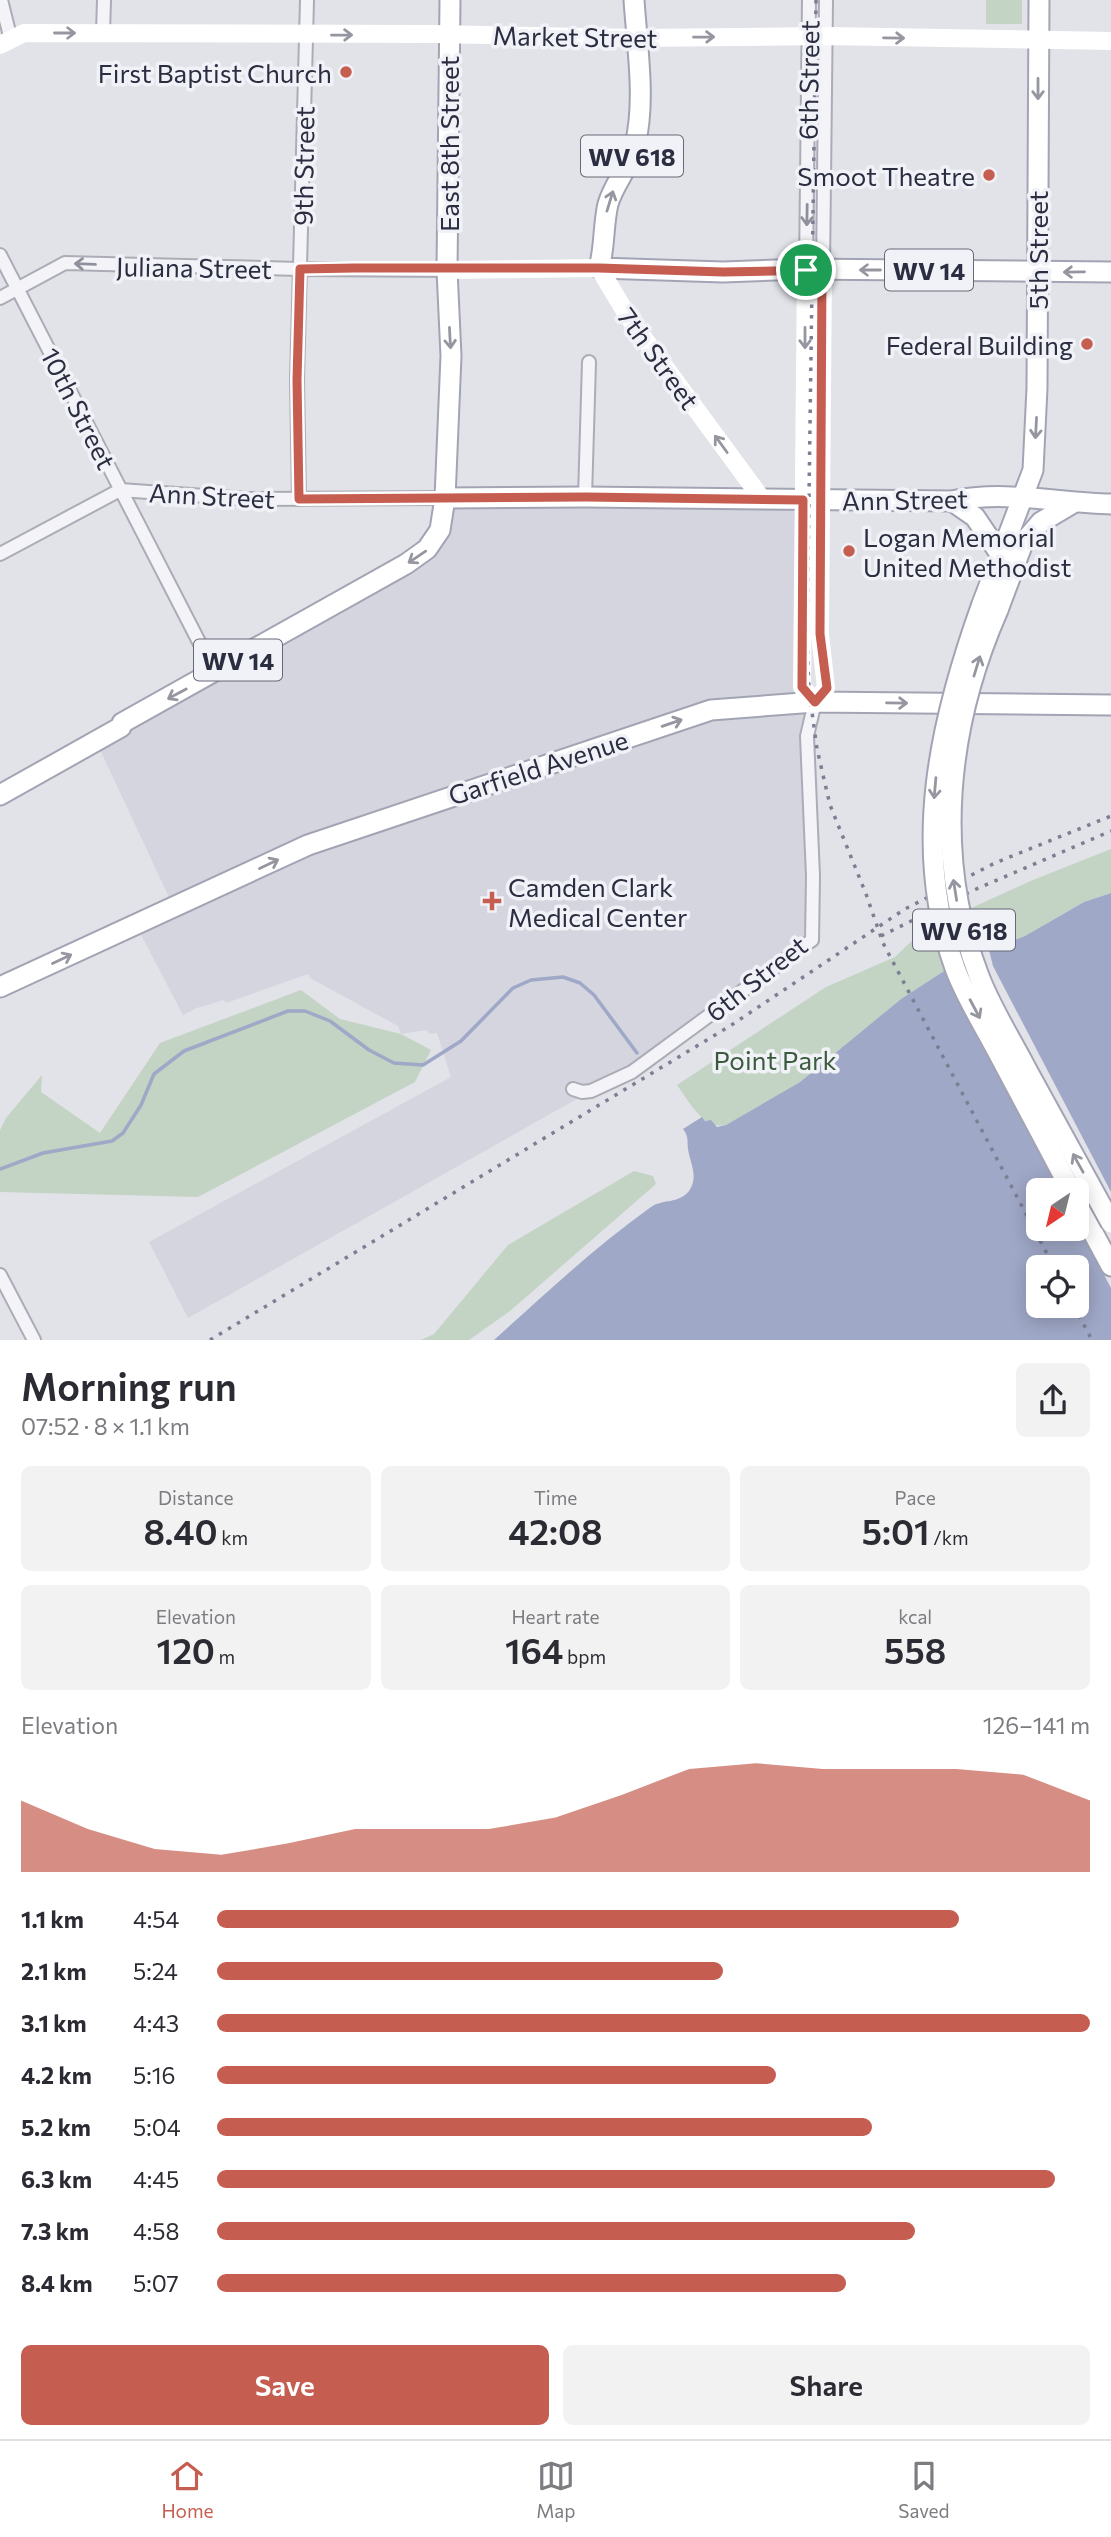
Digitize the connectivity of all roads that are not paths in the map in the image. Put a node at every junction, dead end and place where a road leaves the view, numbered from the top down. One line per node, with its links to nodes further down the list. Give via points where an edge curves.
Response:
1 (1, 0): 16 (street)
2 (104, 0): 9 (street)
3 (307, 0): 11 (street, 9th Street)
4 (450, 0): 10 (main road, East 8th Street)
5 (634, 0): 13 (main road, WV 618)
6 (809, 0): 12 (street, 6th Street)
7 (826, 0): 12 (street, 6th Street)
8 (1039, 0): 14 (main road, 5th Street)
9 (103, 33): 11 (street, Market Street); 16 (street, Market Street, one-way to 9, via 24,33)
10 (449, 35): 11 (street, Market Street, one-way to 10); 13 (street, Market Street); 20 (main road, East 8th Street)
11 (306, 36): 19 (street, 9th Street)
12 (817, 36): 13 (street, Market Street, one-way to 12); 14 (street, Market Street, one-way to 14); 21 (street, 6th Street)
13 (636, 38): 18 (main road, WV 618, one-way to 13, via 610,198 631,158 639,126)
14 (1038, 40): 15 (street, Market Street); 22 (main road, 5th Street, one-way to 22)
15 (1111, 41)
16 (6, 43)
17 (0, 255): 24 (street, 10th Street)
18 (599, 268): 20 (street, Juliana Street / WV 14); 21 (main road, Juliana Street / WV 14); 36 (street, 7th Street, one-way to 18, via 629,318)
19 (300, 269): 20 (street, Juliana Street); 24 (street, Juliana Street, one-way to 24, via 65,263); 35 (street, 9th Street)
20 (447, 270): 28 (main road, East 8th Street / WV 14, one-way to 28, via 451,356)
21 (814, 270): 22 (main road, Juliana Street / WV 14, one-way to 21); 37 (street, 6th Street)
22 (1036, 272): 23 (main road, Juliana Street, one-way to 22); 27 (main road, 5th Street, one-way to 27)
23 (1111, 272)
24 (18, 288): 25 (street, Juliana Street); 29 (street, 10th Street)
25 (0, 298)
26 (589, 362): 30 (street)
27 (1033, 470): 33 (main road, 5th Street); 34 (main road, via 1043,481)
28 (446, 472): 31 (main road, East 8th Street / WV 14); 32 (main road)
29 (120, 491): 35 (street, Ann Street); 41 (street, Ann Street); 44 (street, 10th Street)
30 (586, 497): 32 (main road, Ann Street); 36 (main road, Ann Street)
31 (445, 498): 32 (main road, Ann Street); 35 (street, Ann Street); 44 (main road, WV 14, one-way to 44, via 440,530 428,549)
32 (477, 498)
33 (1021, 498): 34 (main road, Ann Street); 38 (main road, Ann Street); 42 (main road, 5th Street)
34 (1047, 498): 39 (main road, Ann Street)
35 (299, 499)
36 (762, 499): 37 (main road, Ann Street)
37 (812, 500): 38 (main road, Ann Street); 45 (street, 6th Street, via 802,687)
38 (953, 501): 42 (main road, via 975,517)
39 (1073, 503): 40 (main road, Ann Street); 43 (main road, WV 618, via 1041,522 1023,543)
40 (1111, 504)
41 (0, 554)
42 (1000, 554): 43 (main road, WV 618)
43 (990, 607): 50 (main road, WV 618, one-way to 50, bridge, via 958,676 939,755 933,824 936,886 956,969); 51 (main road, WV 618, one-way to 43, bridge, via 991,1003 970,951 954,889 950,814 957,748)
44 (215, 673): 47 (main road, WV 14, one-way to 47)
45 (815, 702): 46 (main road, Garfield Avenue, one-way to 46); 48 (main road, Garfield Avenue, one-way to 45, via 308,845 710,710); 49 (street, 6th Street, via 807,736 812,940 632,1072 591,1091)
46 (1111, 705)
47 (0, 795)
48 (0, 987)
49 (573, 1089)
50 (1064, 1178)
51 (1111, 1223)
52 (1089, 1225): 53 (main road)
53 (1111, 1266)
54 (0, 1275): 55 (street)
55 (34, 1340)

